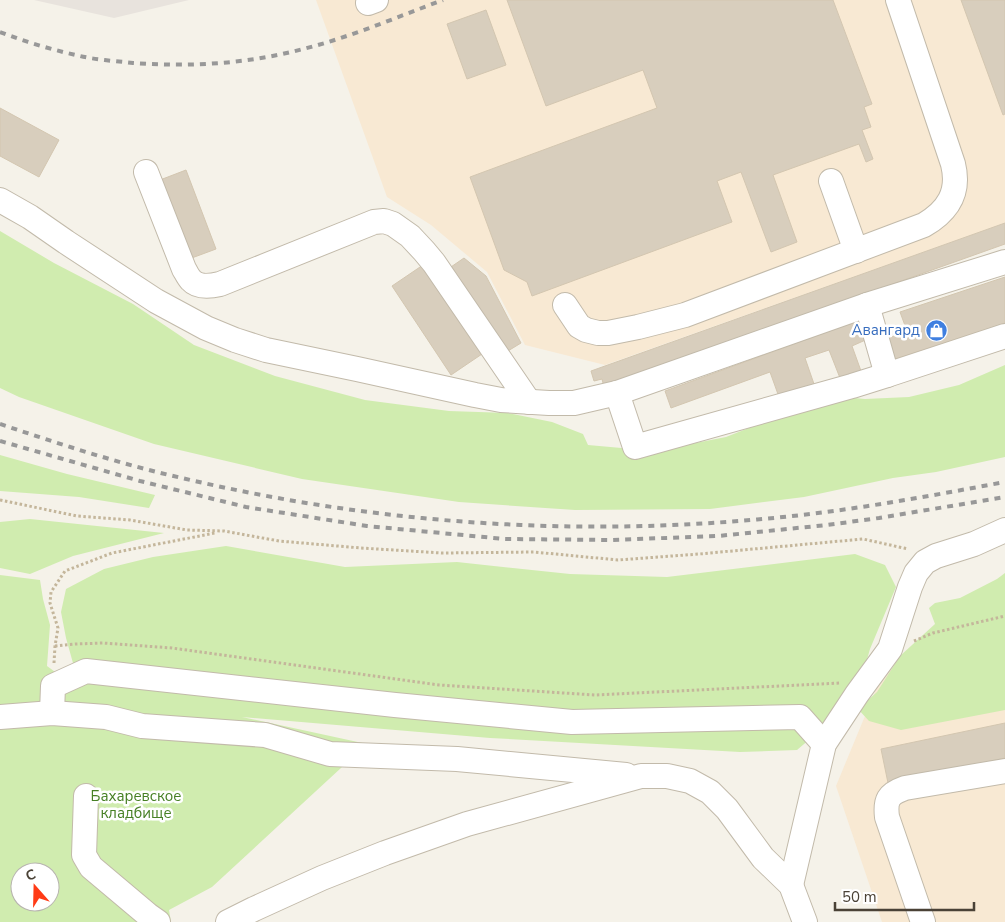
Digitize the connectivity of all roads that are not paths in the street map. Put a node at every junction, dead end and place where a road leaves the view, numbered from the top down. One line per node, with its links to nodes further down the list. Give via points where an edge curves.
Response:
1 (898, 0): 5 (lane, via 953,164 956,185 944,210 924,226)
2 (146, 172): 12 (lane, via 184,269 192,281 201,285 220,284 374,222 393,224 410,236 434,263)
3 (831, 181): 5 (lane)
4 (0, 200): 12 (lane, via 156,301 234,340 266,350 475,395)
5 (856, 250): 7 (lane, via 685,315 638,327 598,333 586,330 579,326)
6 (1005, 262): 8 (lane)
7 (565, 305)
8 (867, 305): 10 (lane); 11 (lane)
9 (1005, 336): 10 (lane)
10 (887, 375): 11 (lane, via 636,447)
11 (616, 393): 12 (lane, via 574,403)
12 (528, 402)
13 (1005, 530): 16 (lane, via 925,562 910,587 890,649)
14 (52, 713): 15 (lane); 16 (lane, via 53,686 86,671 572,722 800,717); 18 (lane, via 106,717 142,726 265,735 330,754 458,759)
15 (0, 717)
16 (824, 744): 20 (lane)
17 (1005, 771): 24 (lane, via 905,788 889,797 887,817)
18 (641, 776): 20 (lane, via 667,776 690,781 710,792 727,809 763,858); 22 (lane, via 467,824 322,878)
19 (86, 796): 21 (lane, via 84,855 91,867)
20 (791, 885): 23 (lane)
21 (158, 922)
22 (228, 922)
23 (804, 922)
24 (923, 922)

